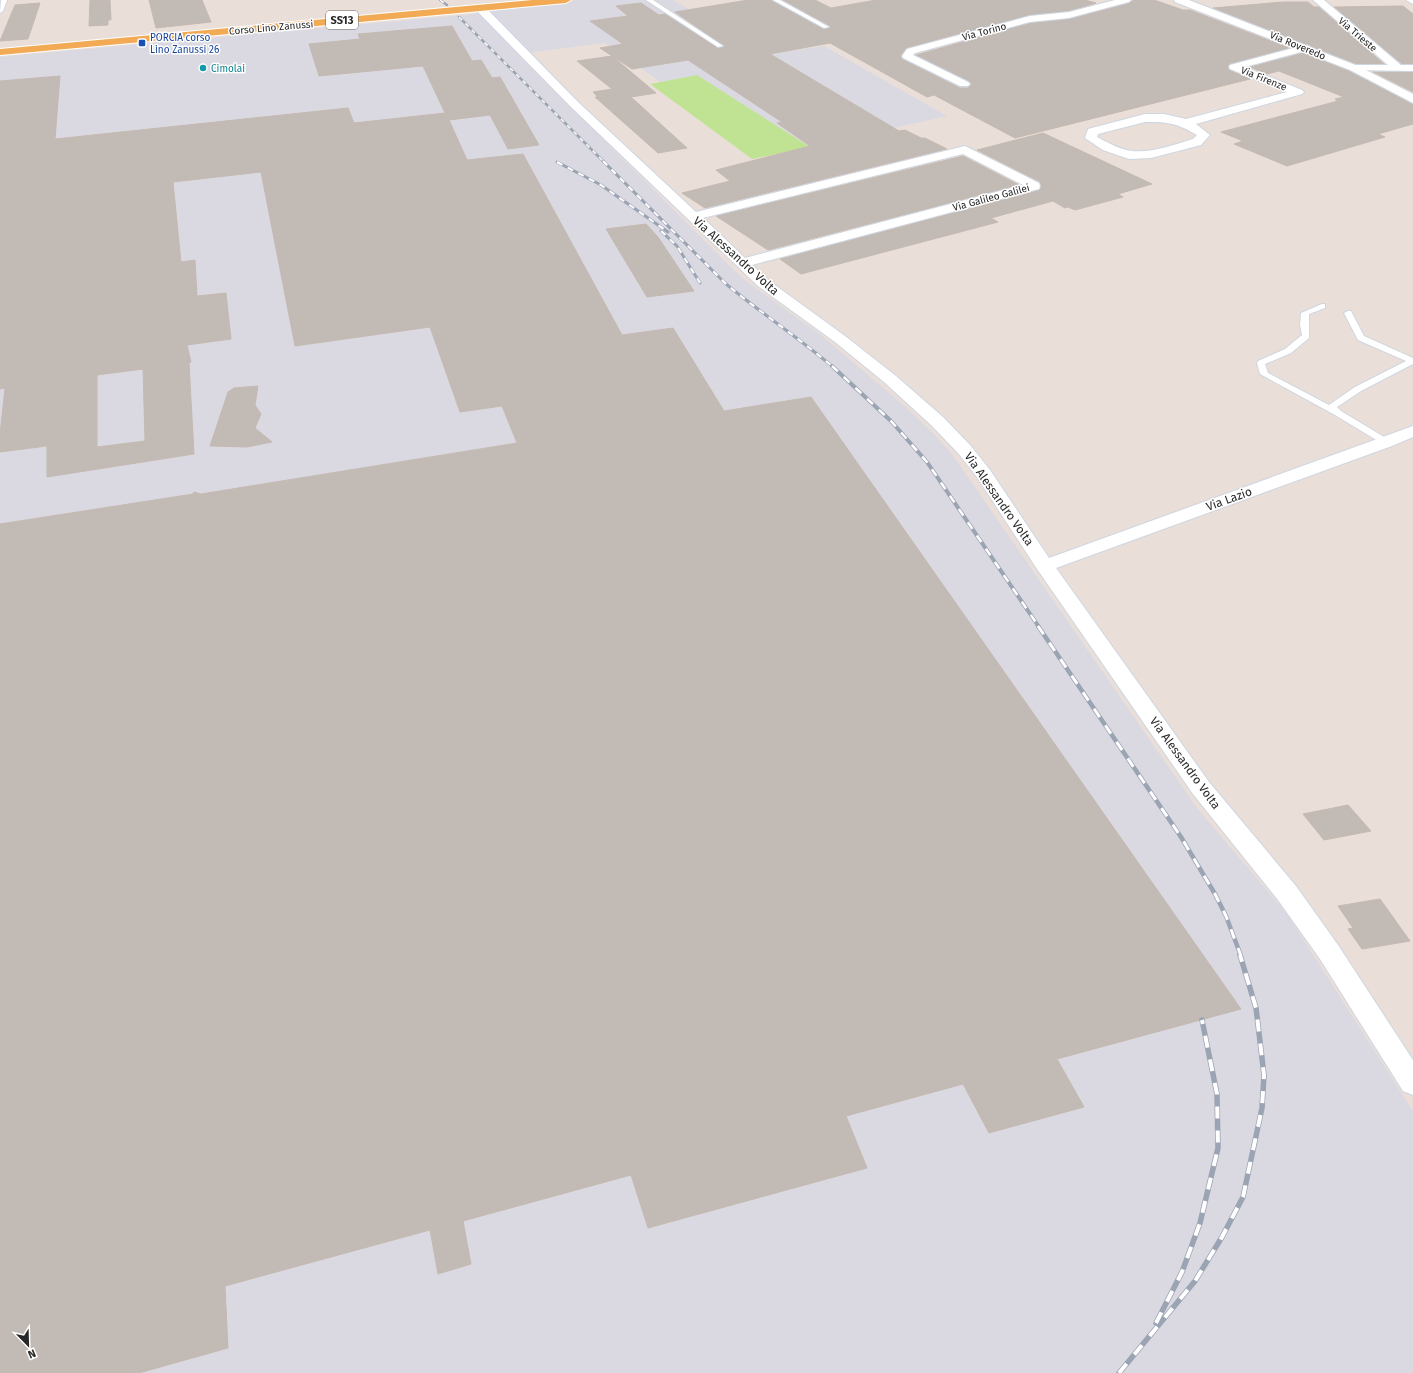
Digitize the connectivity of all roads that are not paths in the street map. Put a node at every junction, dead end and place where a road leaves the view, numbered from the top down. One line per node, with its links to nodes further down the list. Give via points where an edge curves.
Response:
1 (4, 0): 9 (lane)
2 (566, 0): 8 (main road, Corso Lino Zanussi / SS13)
3 (649, 0): 11 (lane)
4 (776, 0): 10 (lane)
5 (1126, 0): 17 (street, Via Torino, via 1069,15 1030,19 911,51 908,56)
6 (1179, 0): 12 (main road, Via Roveredo)
7 (1318, 0): 15 (street, Via Trieste)
8 (486, 5): 13 (main road, Corso Lino Zanussi / SS13); 20 (street, Via Alessandro Volta, via 574,104)
9 (0, 11)
10 (826, 27)
11 (720, 46)
12 (1305, 48): 14 (main road, Via Roveredo); 19 (street, Via Firenze, via 1234,67 1298,92)
13 (0, 52)
14 (1354, 68): 15 (street); 18 (main road, Via Roveredo)
15 (1398, 68): 16 (street)
16 (1413, 68)
17 (964, 84)
18 (1413, 99)
19 (1186, 123): 19 (street, Via Firenze, via 1164,118 1145,118 1092,132 1091,138 1129,155 1151,154 1197,142 1204,135)
20 (692, 217): 21 (street, Via Alessandro Volta); 21 (street, Via Galileo Galilei, via 965,150 1034,186)
21 (742, 264): 28 (street, Via Alessandro Volta, via 763,283 890,379 937,422 984,474)
22 (1322, 306): 25 (lane, via 1305,313 1306,336 1288,351 1261,363 1264,374)
23 (1348, 313): 24 (lane, via 1361,338)
24 (1413, 361): 25 (lane, via 1358,389 1332,406)
25 (1338, 413): 27 (lane)
26 (1413, 431): 27 (street, Via Lazio)
27 (1386, 442): 28 (street, Via Lazio)
28 (1045, 566): 29 (street, Via Alessandro Volta, via 1201,788 1291,898)
29 (1413, 1083)

